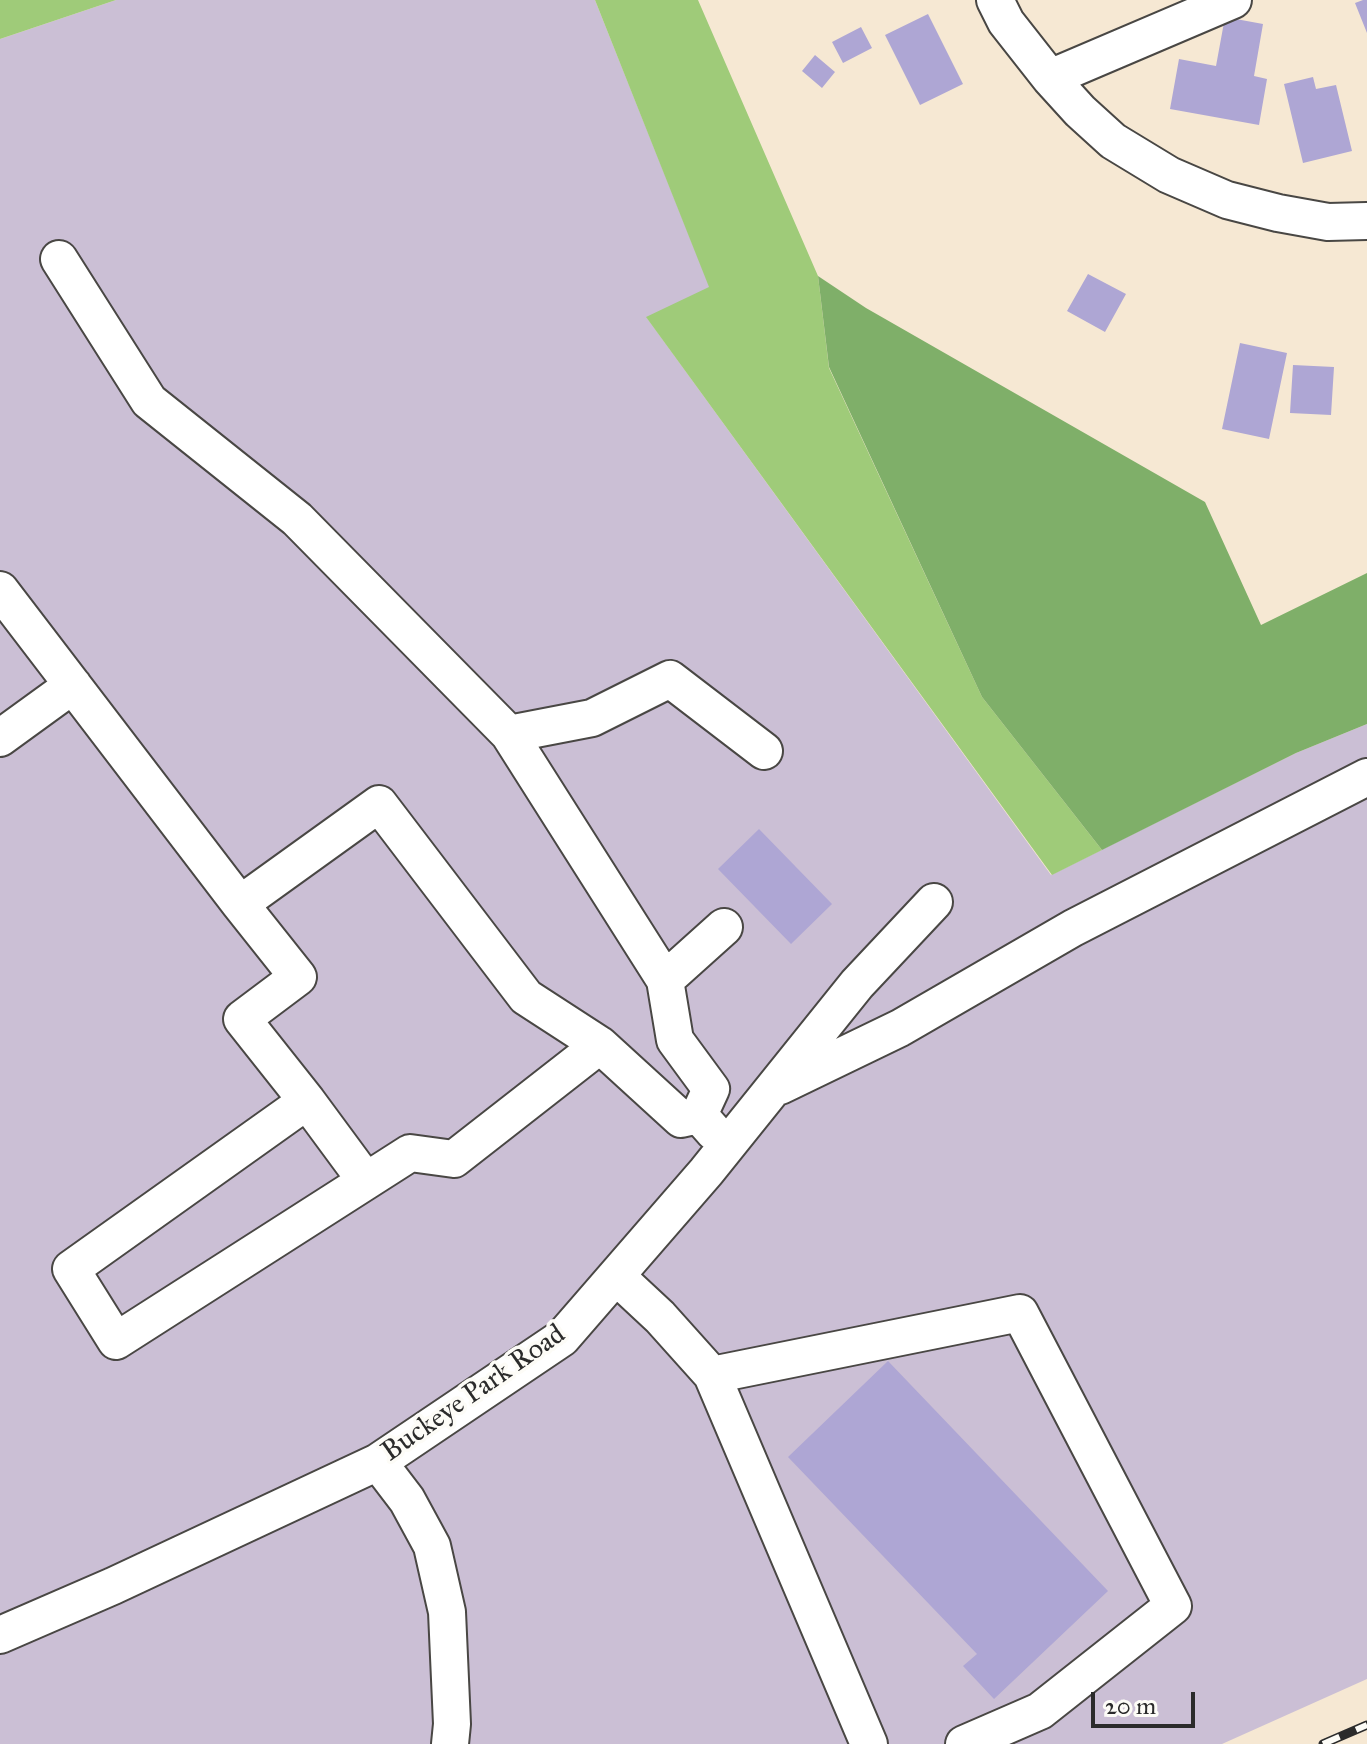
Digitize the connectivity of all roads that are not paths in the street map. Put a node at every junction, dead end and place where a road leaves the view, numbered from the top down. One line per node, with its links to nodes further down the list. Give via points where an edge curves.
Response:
1 (995, 0): 3 (street)
2 (1233, 0): 3 (street)
3 (1050, 78): 4 (street, via 1113,141 1169,175 1227,200 1278,213 1328,222)
4 (1367, 221)
5 (59, 259): 8 (street, via 149,401 297,519)
6 (0, 590): 7 (street)
7 (73, 685): 9 (street); 13 (street)
8 (509, 734): 10 (street, via 592,718 670,679); 15 (street)
9 (0, 738)
10 (764, 751)
11 (1367, 777): 17 (street, via 1073,928 900,1028)
12 (934, 902): 17 (street, Buckeye Park Road, via 857,984)
13 (240, 904): 16 (street, via 379,804 526,997); 18 (street, via 298,977 242,1019)
14 (724, 927): 15 (street)
15 (665, 980): 19 (street, via 675,1040 711,1089)
16 (600, 1045): 19 (street, via 681,1119); 21 (street, via 454,1159 410,1153)
17 (772, 1090): 20 (street, Buckeye Park Road)
18 (307, 1101): 21 (street); 21 (street, via 71,1269 116,1341)
19 (699, 1115): 20 (street)
20 (726, 1145): 22 (street, Buckeye Park Road)
21 (366, 1181)
22 (616, 1276): 23 (street); 24 (street, Buckeye Park Road, via 562,1338)
23 (712, 1375): 27 (street); 28 (street, via 1020,1313 1173,1606 1040,1711)
24 (378, 1462): 25 (street, Buckeye Park Road); 26 (street, via 432,1546 447,1612)
25 (0, 1635)
26 (450, 1744)
27 (869, 1744)
28 (964, 1744)

